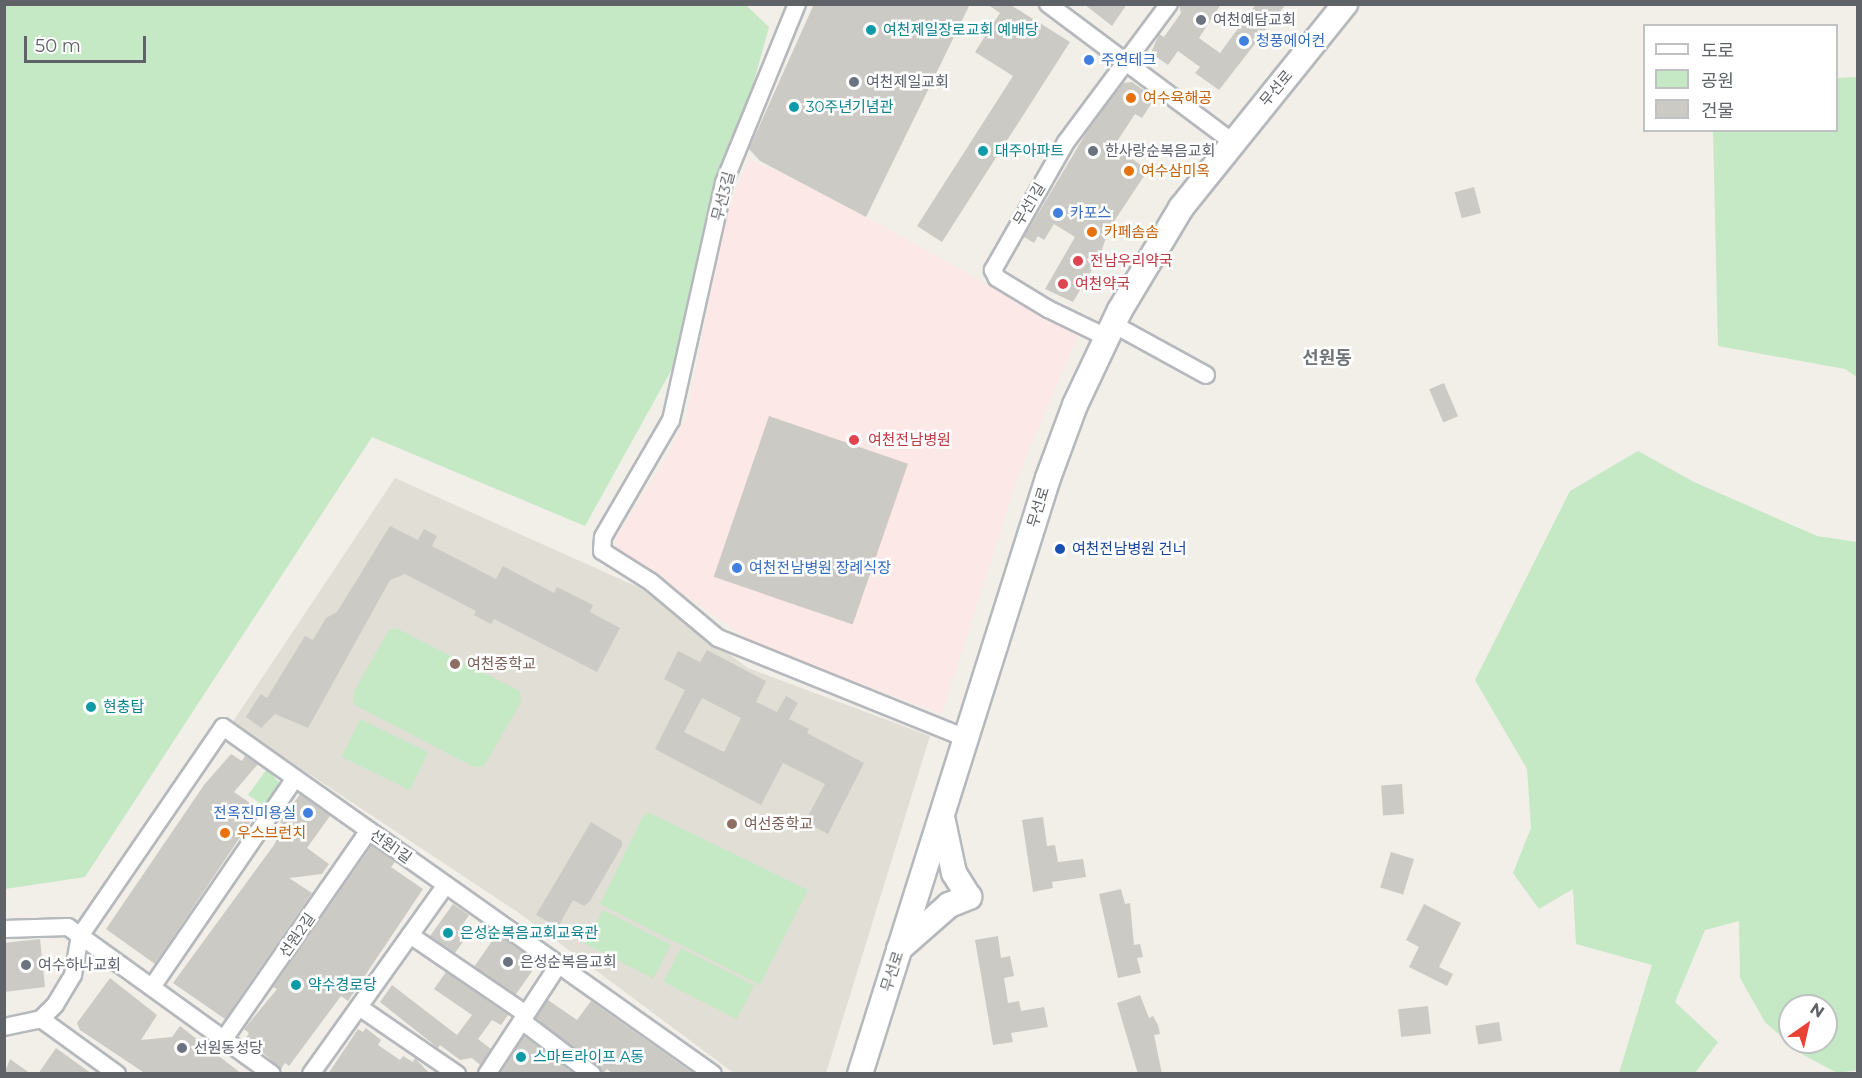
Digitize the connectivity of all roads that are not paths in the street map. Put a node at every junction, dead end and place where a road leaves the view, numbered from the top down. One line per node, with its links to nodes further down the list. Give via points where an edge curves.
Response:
1 (797, 4): 9 (street, 무선3길, via 724,183 679,397 655,453 603,537 606,556 651,582 718,638)
2 (1048, 4): 5 (street)
3 (1169, 4): 5 (street, 무선1길)
4 (1345, 4): 6 (street, 무선로)
5 (1125, 59): 6 (street); 7 (street, 무선1길, via 1055,160 993,270 997,278 1048,309)
6 (1232, 141): 7 (street, 무선로, via 1170,224)
7 (1110, 331): 8 (street); 9 (street, 무선로, via 1048,478)
8 (1206, 375)
9 (966, 738): 11 (street, 무선로)
10 (295, 778): 12 (street, 선원1길); 16 (street, 선원1길, via 223,727); 19 (street)
11 (942, 814): 17 (street, 무선로); 17 (street, via 954,873 969,897 949,905)
12 (369, 830): 13 (street, 선원1길); 24 (street, 선원2길)
13 (446, 885): 15 (street); 18 (street, 선원1길)
14 (4, 929): 16 (street, via 60,924)
15 (410, 935): 20 (street); 21 (street)
16 (80, 936): 19 (street); 22 (street, via 74,975)
17 (899, 949): 32 (street, 무선로)
18 (559, 964): 21 (street); 31 (street, 선원1길)
19 (152, 987): 24 (street)
20 (358, 1007): 27 (street); 28 (street)
21 (524, 1018): 29 (street); 30 (street)
22 (41, 1019): 23 (street); 25 (street)
23 (4, 1026)
24 (224, 1039): 26 (street)
25 (117, 1074)
26 (272, 1074)
27 (311, 1074)
28 (457, 1074)
29 (487, 1074)
30 (592, 1074)
31 (713, 1074)
32 (860, 1074)

